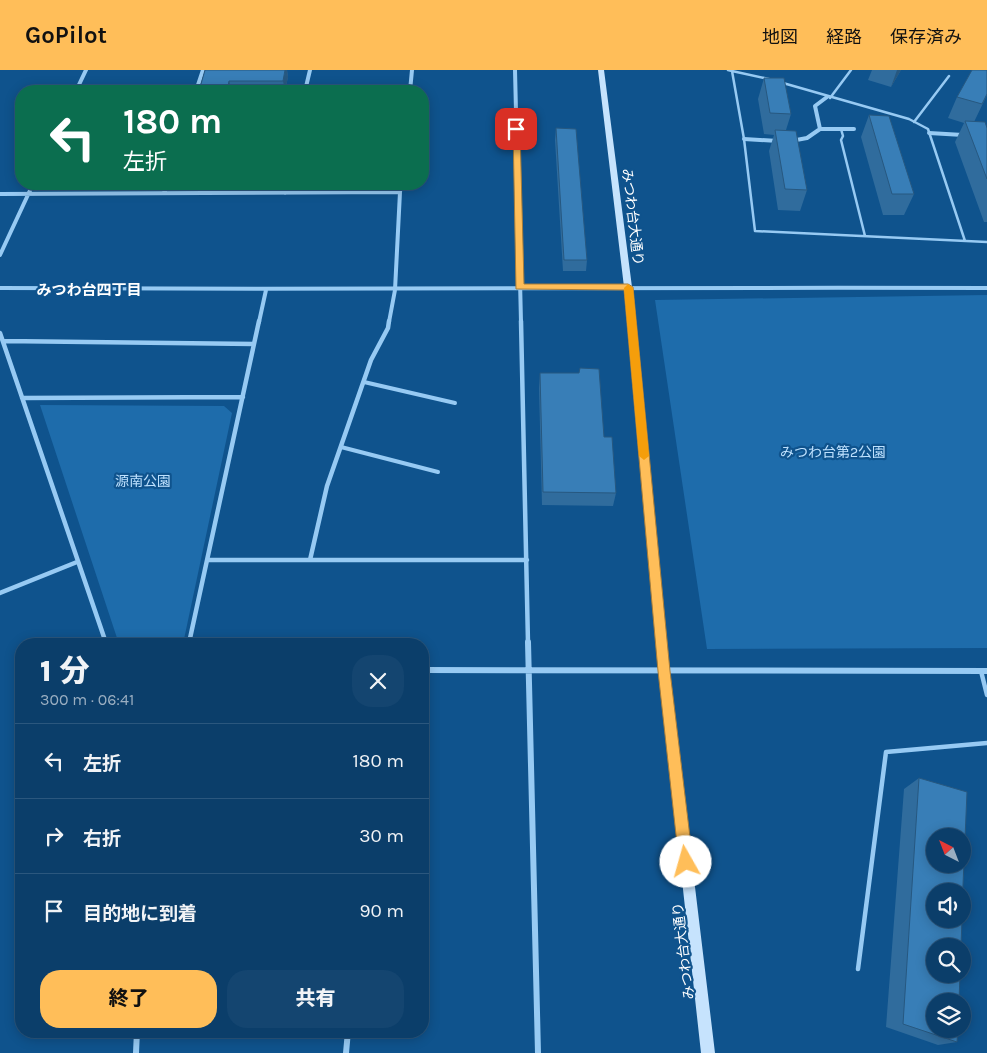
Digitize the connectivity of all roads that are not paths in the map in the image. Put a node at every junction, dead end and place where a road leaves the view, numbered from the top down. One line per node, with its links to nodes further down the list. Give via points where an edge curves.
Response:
1 (86, 70): 14 (street)
2 (203, 70): 15 (street)
3 (310, 70): 16 (street)
4 (412, 70): 17 (street)
5 (515, 70): 38 (street)
6 (601, 70): 39 (street, みつわ台大通り)
7 (731, 70): 10 (lane); 25 (lane)
8 (758, 70): 10 (lane)
9 (851, 70): 18 (lane)
10 (754, 75): 12 (lane)
11 (949, 76): 19 (lane)
12 (772, 80)
13 (781, 83): 18 (lane)
14 (79, 85)
15 (198, 85)
16 (306, 85)
17 (411, 85)
18 (828, 97): 19 (lane); 20 (street, via 814,106)
19 (914, 122): 23 (lane, via 928,129)
20 (820, 129): 22 (street); 25 (street, via 806,139 792,141)
21 (854, 129): 22 (street)
22 (841, 130): 34 (lane)
23 (929, 133): 24 (street); 35 (lane)
24 (968, 135)
25 (744, 139): 34 (lane, via 755,231)
26 (30, 190): 33 (street)
27 (165, 190): 30 (street)
28 (286, 190): 31 (street)
29 (400, 192): 31 (street); 43 (street)
30 (164, 193): 31 (street); 33 (street)
31 (285, 193)
32 (0, 194): 33 (street)
33 (28, 194): 37 (street)
34 (865, 236): 35 (lane)
35 (965, 241): 36 (lane)
36 (987, 242)
37 (0, 255)
38 (520, 287): 39 (street); 43 (street); 55 (street)
39 (628, 287): 41 (street); 62 (street, みつわ台大通り)
40 (0, 288): 42 (street)
41 (987, 288)
42 (266, 290): 43 (street); 46 (street)
43 (396, 290): 47 (street, via 388,328 371,360)
44 (0, 333): 45 (street)
45 (3, 341): 46 (street); 49 (street)
46 (254, 344): 48 (street)
47 (364, 382): 50 (lane); 51 (street)
48 (243, 397): 49 (street); 53 (street)
49 (22, 398): 56 (street)
50 (455, 403)
51 (341, 447): 52 (lane); 54 (street, via 327,486)
52 (438, 472)
53 (207, 560): 54 (street); 59 (street)
54 (310, 560): 55 (street)
55 (527, 560): 61 (street)
56 (77, 562): 57 (street); 58 (street)
57 (0, 593)
58 (104, 638)
59 (190, 638)
60 (429, 670): 61 (street)
61 (530, 670): 62 (street); 71 (street)
62 (664, 671): 63 (street); 72 (street, みつわ台大通り)
63 (984, 671): 64 (lane)
64 (987, 695)
65 (987, 743): 66 (lane, via 886,752)
66 (858, 969)
67 (137, 1038): 69 (street)
68 (347, 1038): 70 (street)
69 (136, 1053)
70 (346, 1053)
71 (538, 1053)
72 (708, 1053)

